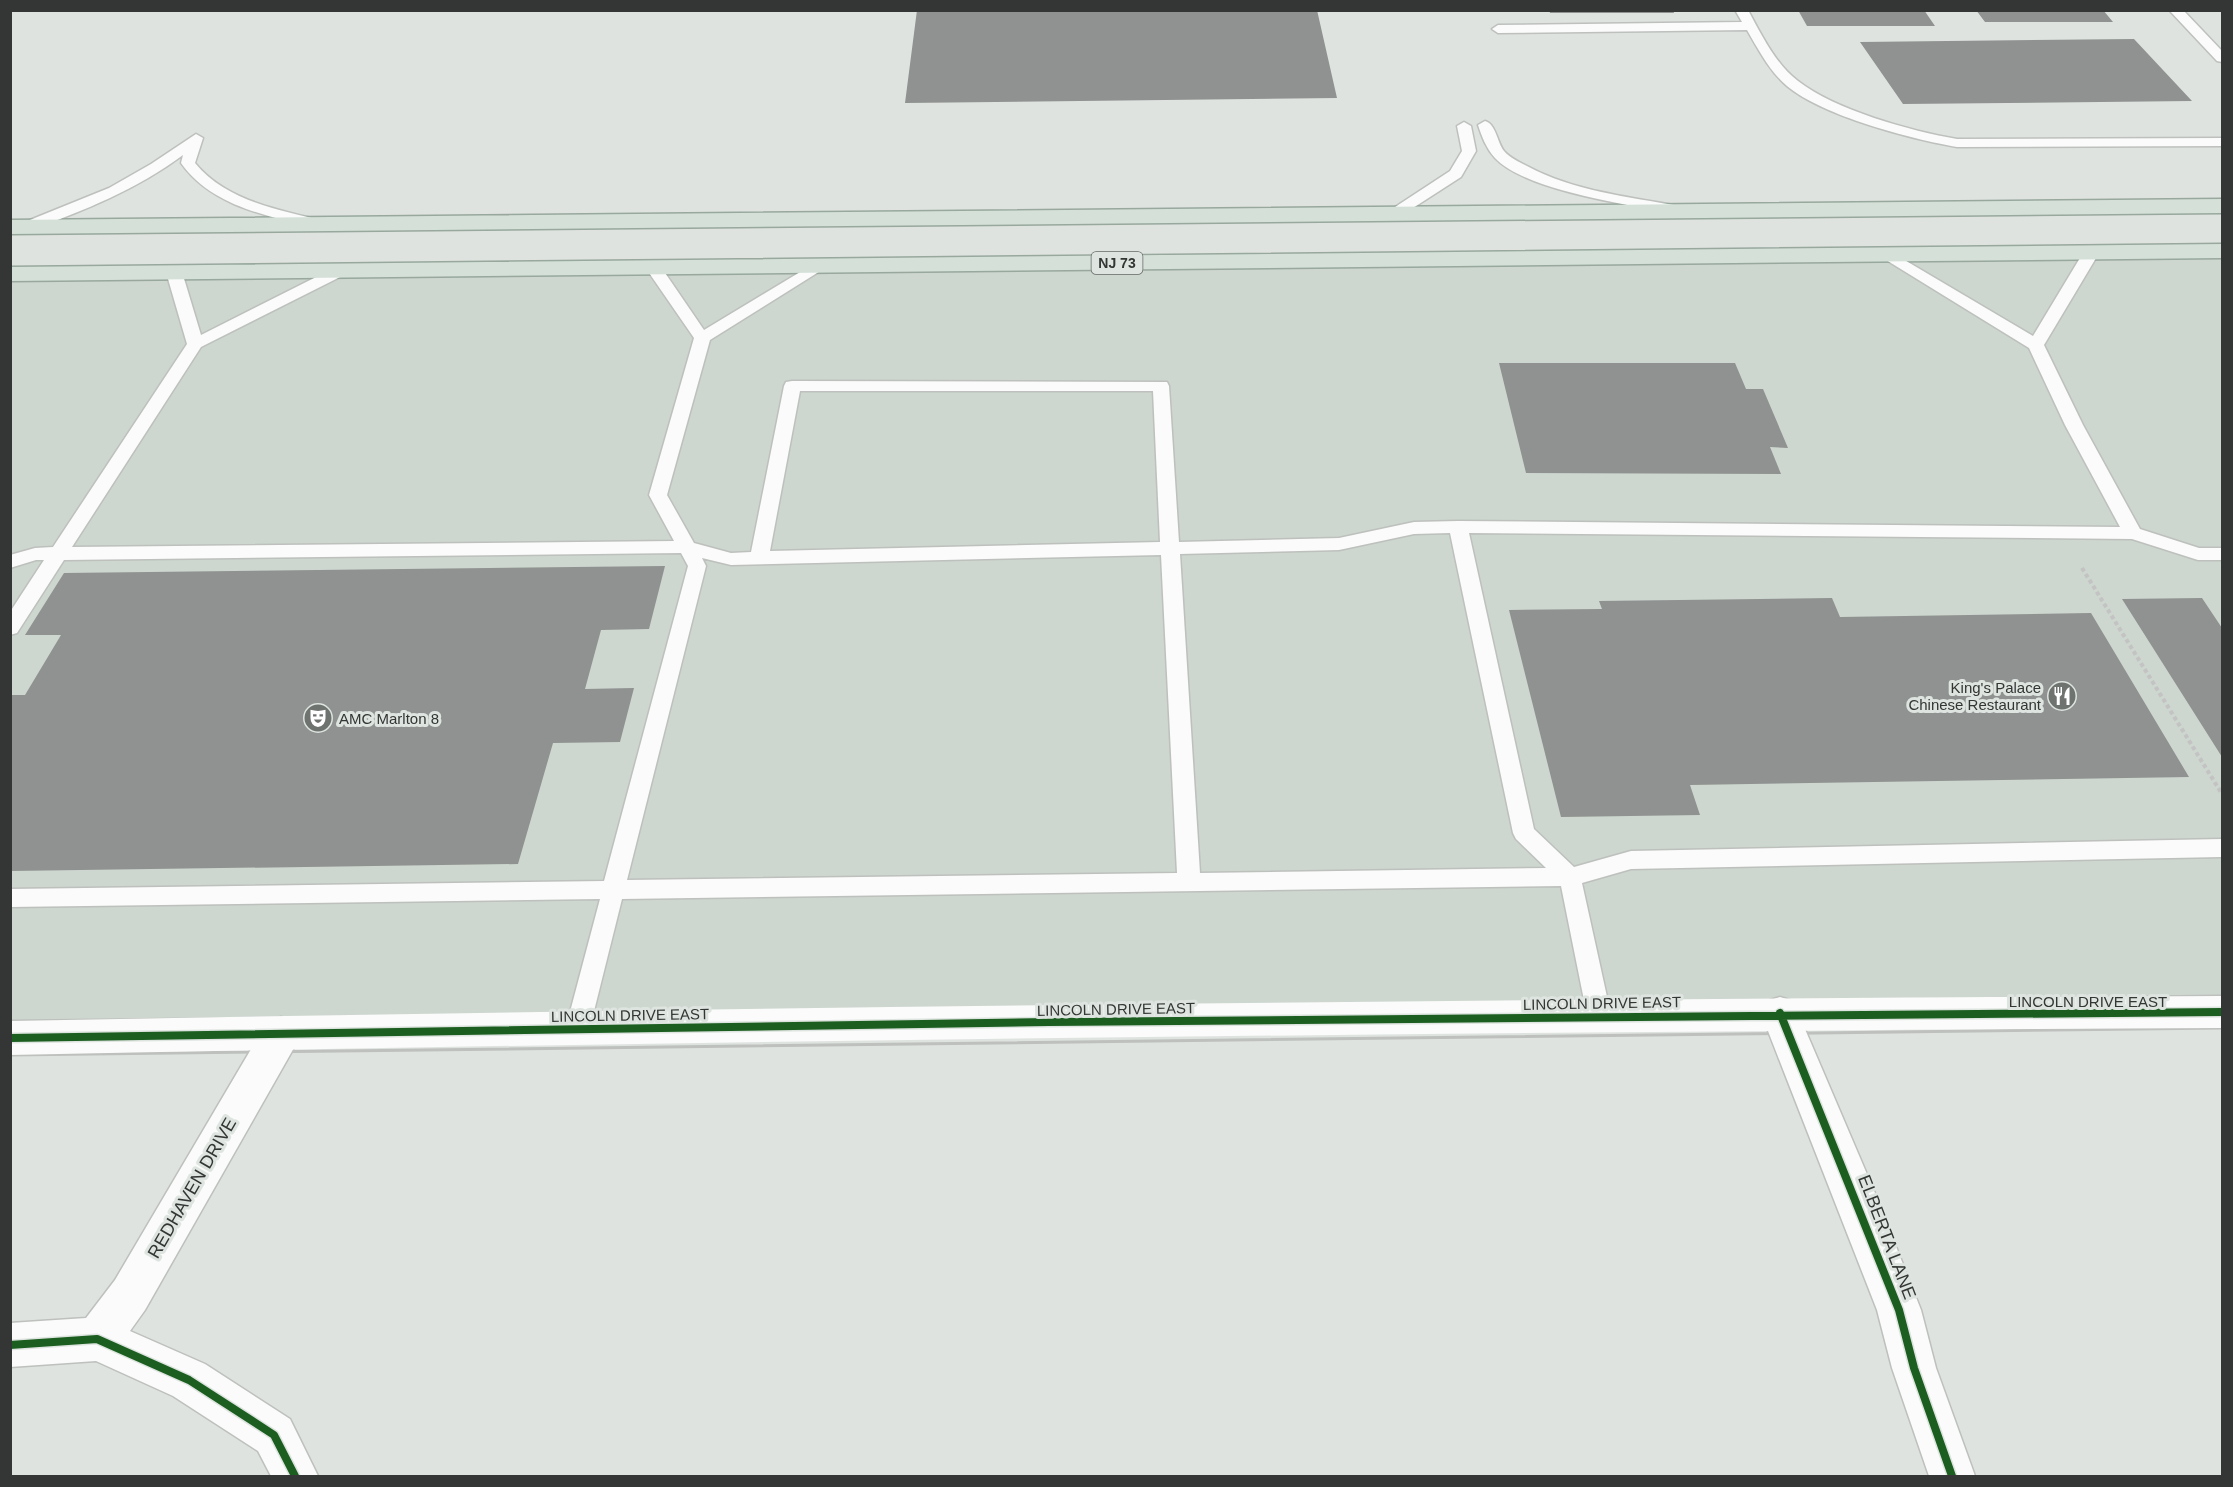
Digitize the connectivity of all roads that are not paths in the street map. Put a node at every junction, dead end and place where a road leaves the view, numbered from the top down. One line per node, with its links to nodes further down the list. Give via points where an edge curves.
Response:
1 (1741, 10): 3 (lane)
2 (2175, 10): 5 (lane)
3 (1750, 26): 4 (lane); 8 (lane, via 1792,84 1831,105 1934,140)
4 (1498, 29)
5 (2223, 58)
6 (1485, 125): 10 (lane, via 1492,145 1505,160 1544,178 1564,186)
7 (1464, 126): 11 (lane, via 1469,151 1455,174)
8 (2223, 142)
9 (2223, 206): 10 (highway)
10 (1685, 211): 11 (highway)
11 (1394, 214): 12 (highway)
12 (319, 224): 13 (highway); 13 (lane, via 263,209 212,188 195,175 189,163 196,138 171,159 131,183 76,210)
13 (18, 227)
14 (2223, 251): 15 (highway, NJ 73)
15 (2091, 253): 16 (highway, NJ 73); 24 (lane)
16 (1886, 255): 17 (highway, NJ 73); 24 (lane)
17 (820, 265): 18 (highway, NJ 73); 22 (lane)
18 (653, 267): 19 (highway, NJ 73); 22 (lane)
19 (342, 270): 20 (highway, NJ 73); 23 (lane)
20 (174, 272): 21 (highway, NJ 73); 23 (lane)
21 (10, 274)
22 (702, 338): 27 (lane, via 658,495)
23 (195, 344): 29 (lane)
24 (2036, 345): 26 (lane)
25 (1458, 527): 26 (lane); 28 (lane, via 1414,528 1339,544); 35 (lane, via 1524,833)
26 (2133, 533): 30 (lane, via 2198,554)
27 (686, 547): 29 (lane); 31 (lane, via 731,559); 37 (lane, via 697,566)
28 (1171, 548): 31 (lane); 31 (lane, via 1161,387 792,386); 36 (lane)
29 (58, 554): 32 (lane, via 35,554); 33 (lane)
30 (2223, 554)
31 (759, 558)
32 (10, 562)
33 (10, 628)
34 (2223, 848): 35 (lane, via 1631,860)
35 (1570, 877): 36 (lane); 41 (lane)
36 (1189, 882): 37 (lane)
37 (614, 890): 38 (lane); 42 (lane)
38 (10, 898)
39 (2223, 1012): 40 (street, LINCOLN DRIVE EAST)
40 (1780, 1013): 41 (street, LINCOLN DRIVE EAST); 48 (street, ELBERTA LANE, via 1899,1310 1914,1368)
41 (1599, 1015): 42 (street, LINCOLN DRIVE EAST)
42 (578, 1027): 43 (street, LINCOLN DRIVE EAST)
43 (281, 1034): 44 (street, LINCOLN DRIVE EAST); 45 (street, REDHAVEN DRIVE, via 129,1295)
44 (10, 1038)
45 (97, 1339): 46 (street); 47 (street, via 189,1380 274,1435)
46 (10, 1345)
47 (295, 1476)
48 (1953, 1476)

